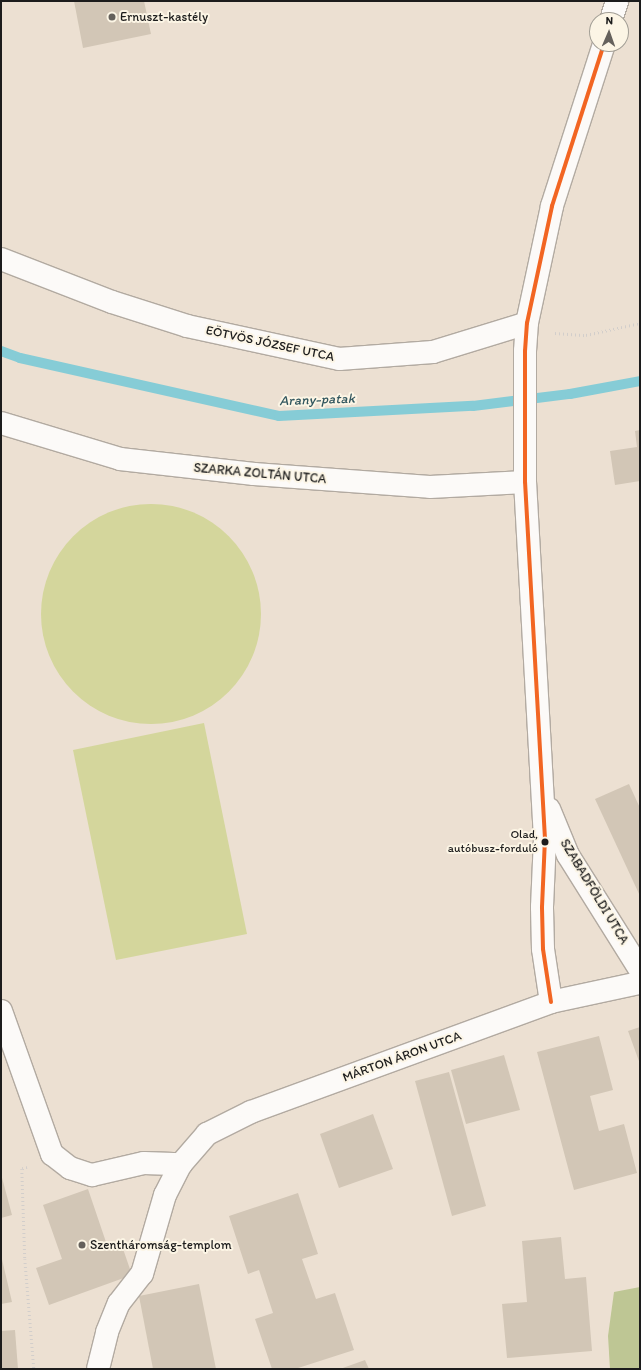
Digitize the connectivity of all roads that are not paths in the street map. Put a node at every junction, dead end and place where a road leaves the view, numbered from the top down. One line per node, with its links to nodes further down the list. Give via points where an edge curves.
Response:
1 (617, 1): 2 (street)
2 (614, 12)
3 (601, 52): 5 (street, SZABADFÖLDI UTCA, via 552,206)
4 (1, 258): 5 (street, EÖTVÖS JÓZSEF UTCA, via 112,302 187,326 339,359 433,352)
5 (527, 323): 7 (street, SZABADFÖLDI UTCA, via 524,351)
6 (1, 423): 7 (street, SZARKA ZOLTÁN UTCA, via 128,460 254,474 422,486)
7 (525, 482): 8 (street, SZABADFÖLDI UTCA)
8 (541, 792): 9 (street, SZABADFÖLDI UTCA, via 568,855); 11 (street, SZABADFÖLDI UTCA, via 545,839 543,949)
9 (640, 970)
10 (640, 983): 11 (street, MÁRTON ÁRON UTCA)
11 (551, 1002): 13 (street, MÁRTON ÁRON UTCA, via 251,1112 207,1134)
12 (1, 1011): 13 (street, via 52,1154 70,1168 92,1175 144,1163)
13 (181, 1164): 14 (street, MÁRTON ÁRON UTCA, via 166,1195 142,1274 119,1303 106,1332)
14 (98, 1369)

